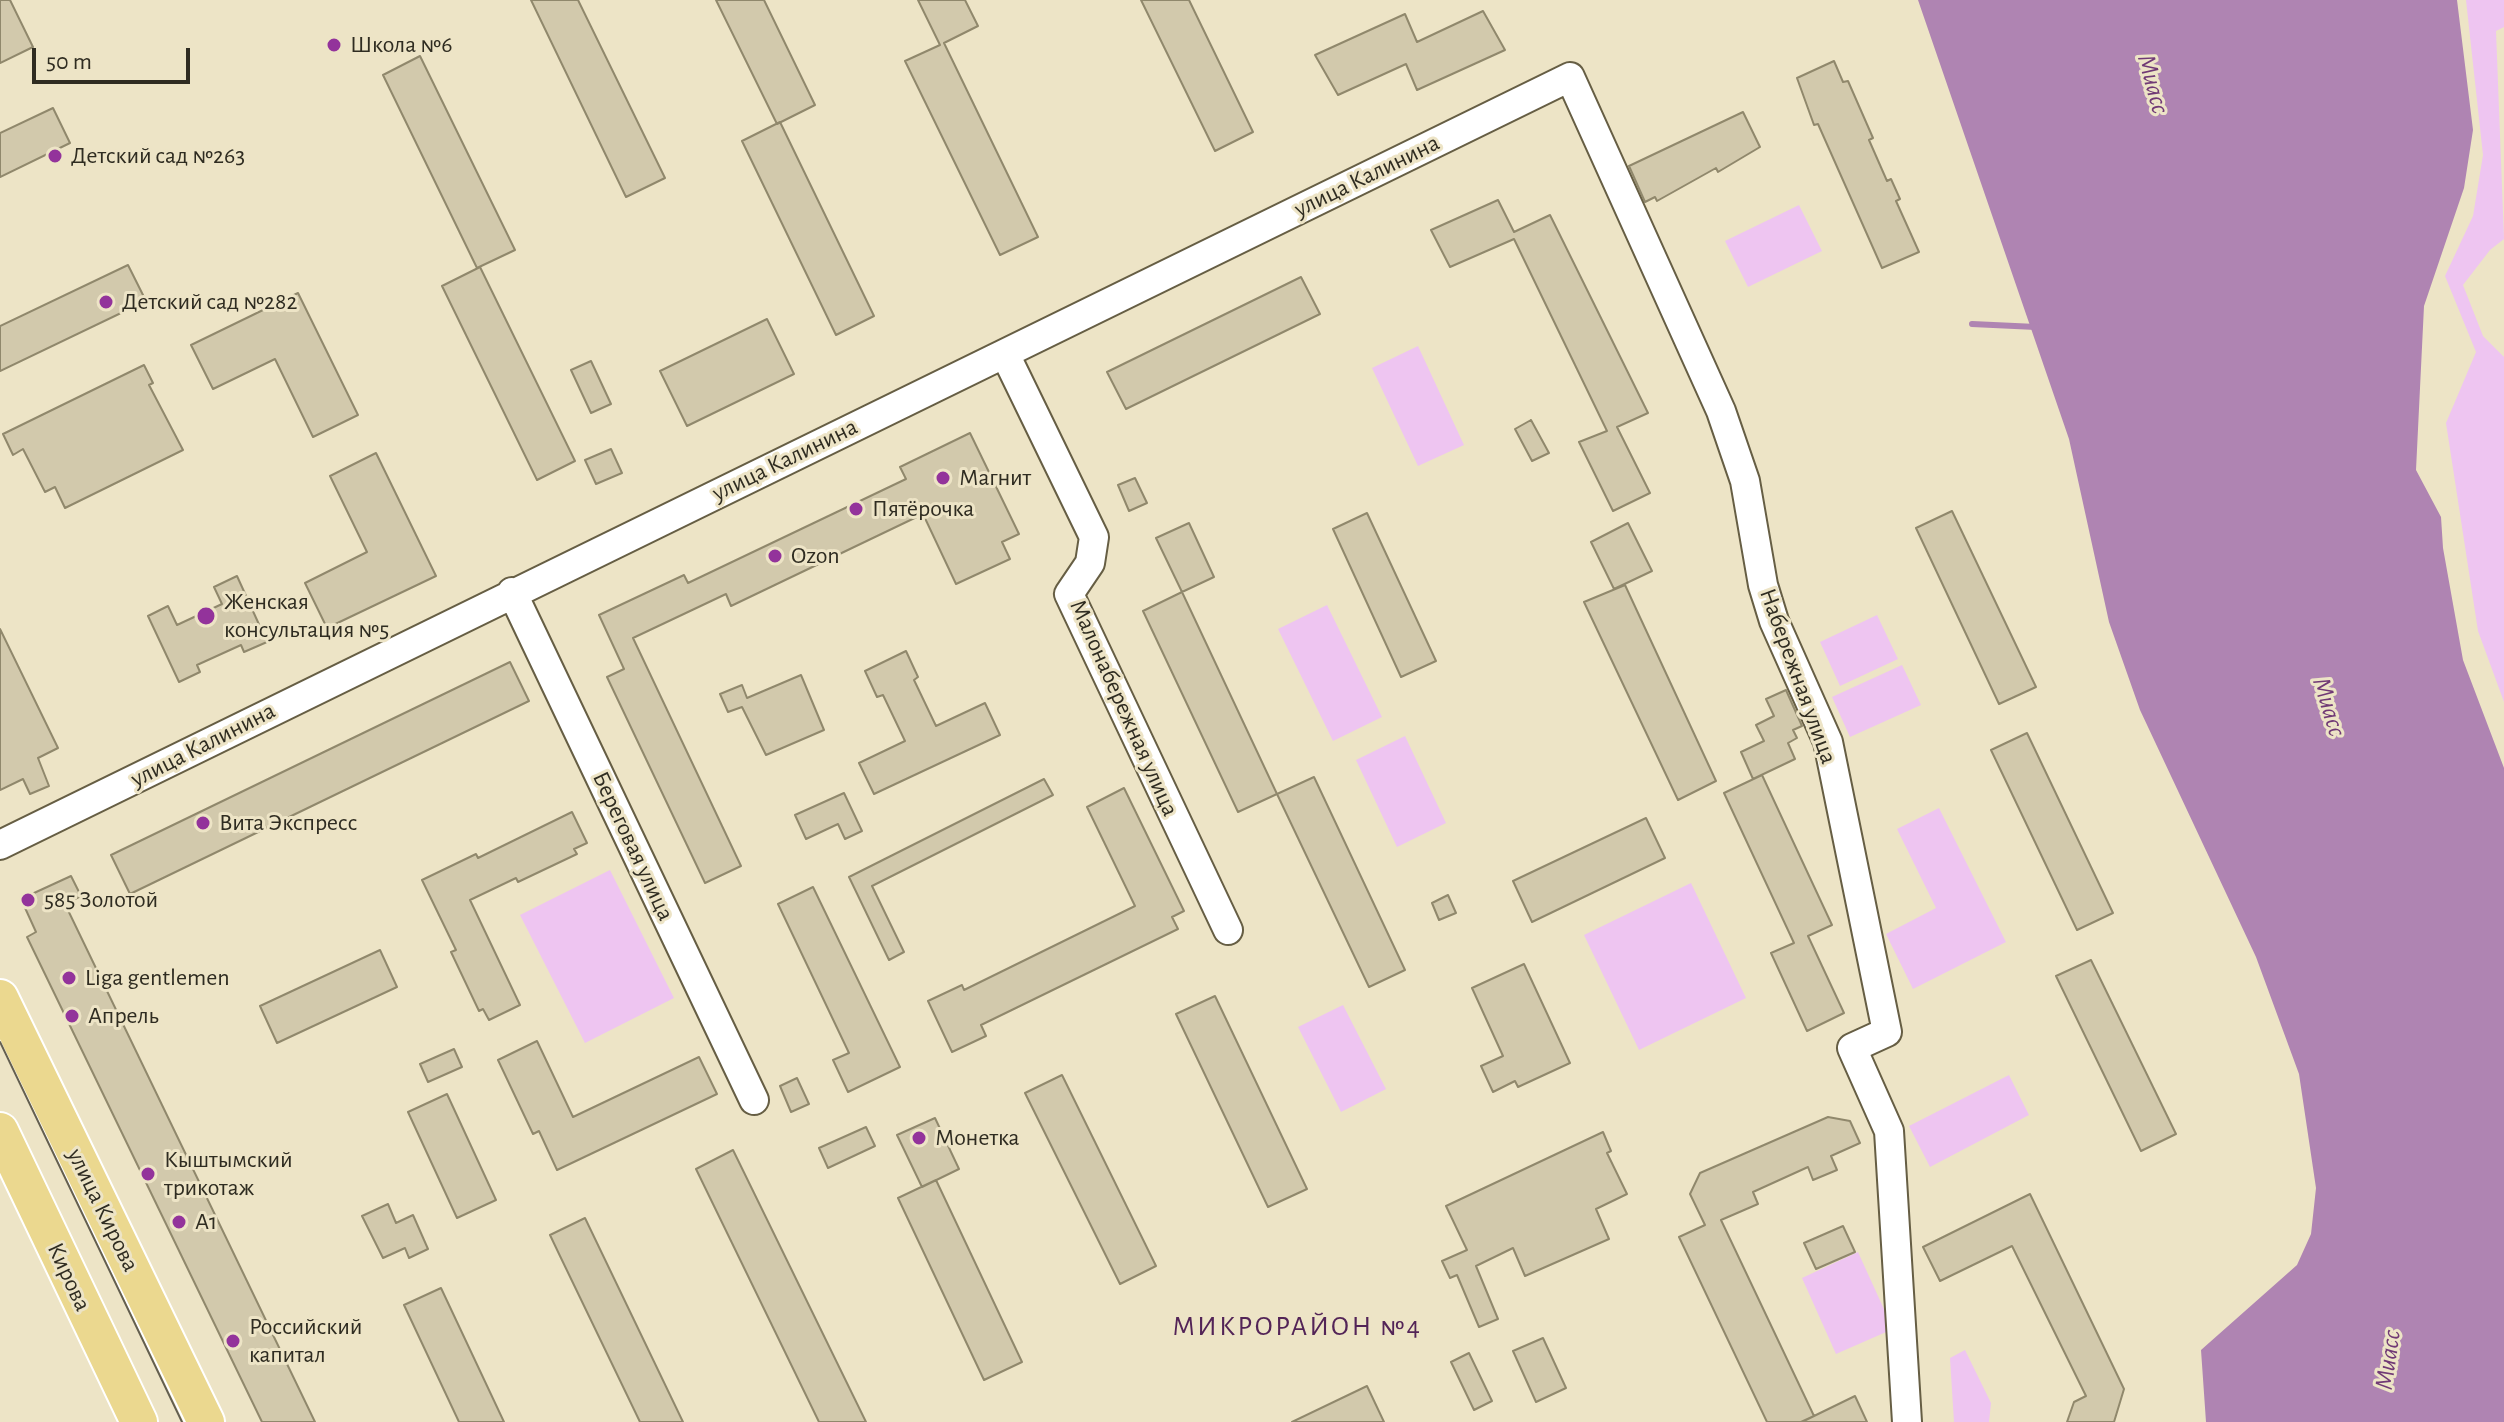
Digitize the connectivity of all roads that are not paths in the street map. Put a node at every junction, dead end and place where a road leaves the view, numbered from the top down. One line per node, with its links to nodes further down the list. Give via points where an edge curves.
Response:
1 (1570, 77): 2 (street, улица Калинина); 11 (street, Набережная улица, via 1721,411 1745,481 1774,621 1828,742 1887,1032 1852,1048 1889,1131)
2 (1006, 356): 3 (street, улица Калинина); 5 (street, Малонабережная улица, via 1094,537 1090,563 1069,594)
3 (512, 592): 4 (street, улица Калинина); 7 (street, Береговая улица)
4 (0, 845)
5 (1228, 930)
6 (0, 998): 10 (main road, улица Кирова)
7 (754, 1100)
8 (0, 1131): 9 (main road, Кирова)
9 (139, 1422)
10 (206, 1422)
11 (1907, 1422)

